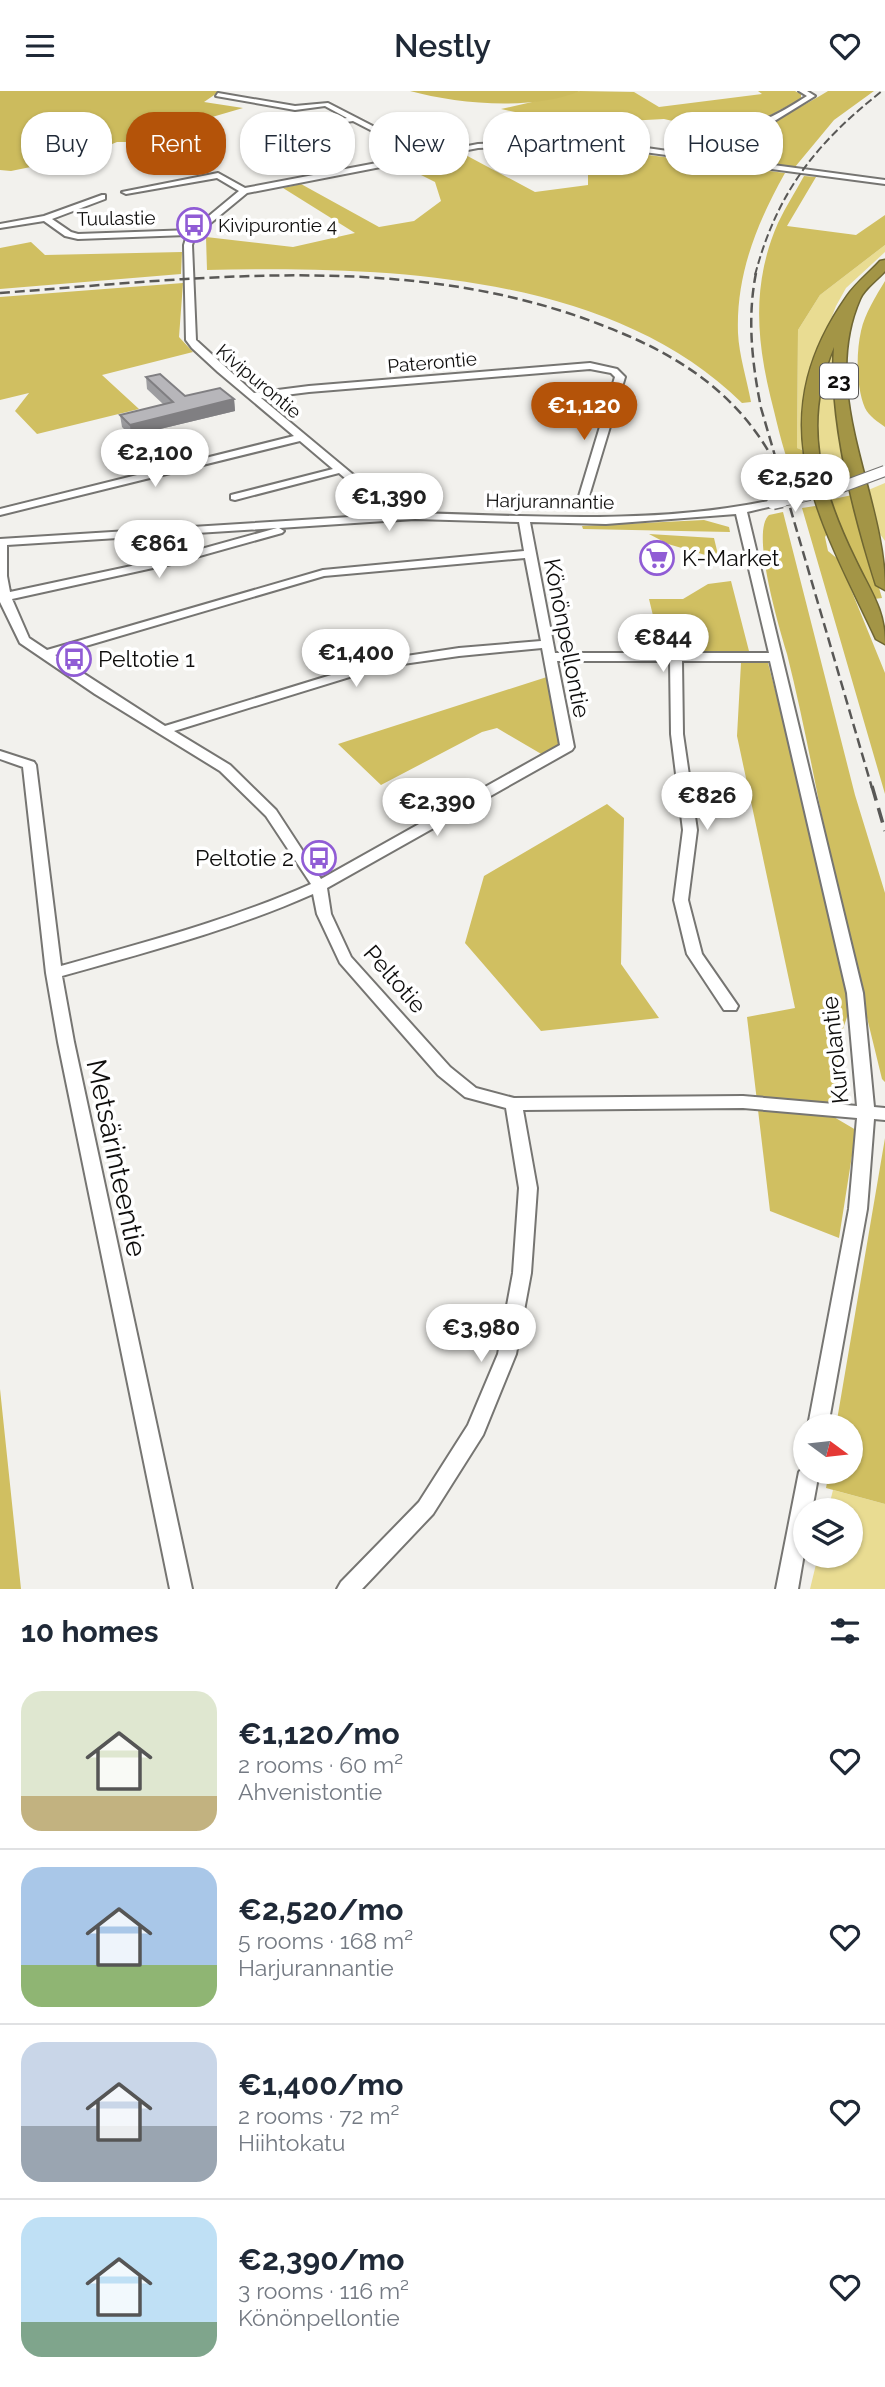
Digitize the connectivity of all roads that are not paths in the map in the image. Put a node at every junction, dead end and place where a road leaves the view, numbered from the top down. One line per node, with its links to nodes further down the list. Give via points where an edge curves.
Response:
1 (803, 91): 3 (street, via 812,96)
2 (218, 95): 4 (street, via 295,108 326,104)
3 (783, 112)
4 (356, 118): 5 (street)
5 (369, 125)
6 (369, 166): 9 (street)
7 (783, 168): 8 (street)
8 (885, 182)
9 (244, 191): 10 (street, via 218,175); 14 (street)
10 (126, 193)
11 (102, 197): 12 (street, Tuulastie)
12 (46, 218): 13 (street, Tuulastie); 14 (street, Tuulastie, via 78,237)
13 (0, 226)
14 (192, 232): 17 (street, Kivipurontie, via 188,245 191,340)
15 (885, 264): 16 (highway, 23)
16 (855, 296): 21 (highway, via 837,323 812,390 808,413); 31 (highway, 23, via 841,343 839,378 847,433)
17 (253, 396): 18 (street, Kivipurontie); 23 (street, Paterontie, via 590,366 614,370 620,377)
18 (302, 437): 19 (street, Kivipurontie); 25 (street)
19 (340, 470): 22 (street); 26 (street, Kivipurontie, via 382,504)
20 (885, 471): 21 (street, Harjurannantie, bridge)
21 (814, 494): 24 (street, Harjurannantie, bridge); 33 (highway)
22 (235, 497)
23 (581, 506)
24 (741, 510): 27 (street, Harjurannantie, via 606,521); 37 (street, Kurolantie)
25 (0, 512)
26 (389, 517): 27 (street, Harjurannantie); 28 (street, Harjurannantie)
27 (524, 520): 30 (street, Könönpellontie)
28 (285, 524): 29 (street, Harjurannantie); 32 (street, via 283,529 171,561)
29 (1, 542): 32 (street, Peltotie)
30 (529, 554): 34 (street, Könönpellontie); 35 (street, via 323,573)
31 (885, 585)
32 (3, 597): 35 (street, Peltotie, via 24,640)
33 (885, 639)
34 (549, 651): 36 (street); 38 (street, via 459,652 380,664); 40 (street, Könönpellontie, via 566,747)
35 (43, 655): 38 (street, Peltotie)
36 (676, 657): 37 (street); 42 (street, via 677,734 690,830 681,900 695,954)
37 (775, 657): 44 (street, Kurolantie, via 855,993)
38 (165, 730): 40 (street, Peltotie, via 225,768 271,813)
39 (0, 754): 41 (street, Metsärinteentie, via 29,765)
40 (320, 886): 41 (street, Könönpellontie, via 207,930); 43 (street, Peltotie, via 324,913 345,959 444,1071 471,1093)
41 (54, 972): 48 (street, Metsärinteentie)
42 (730, 1006)
43 (514, 1104): 44 (street, Peltotie, via 743,1102); 49 (street, via 527,1188 522,1273 507,1354 476,1429 426,1508)
44 (866, 1113): 45 (street, Peltotie); 46 (street, Kurolantie, via 859,1209)
45 (885, 1114)
46 (820, 1414)
47 (807, 1484): 50 (street)
48 (181, 1589)
49 (348, 1589)
50 (787, 1589)

